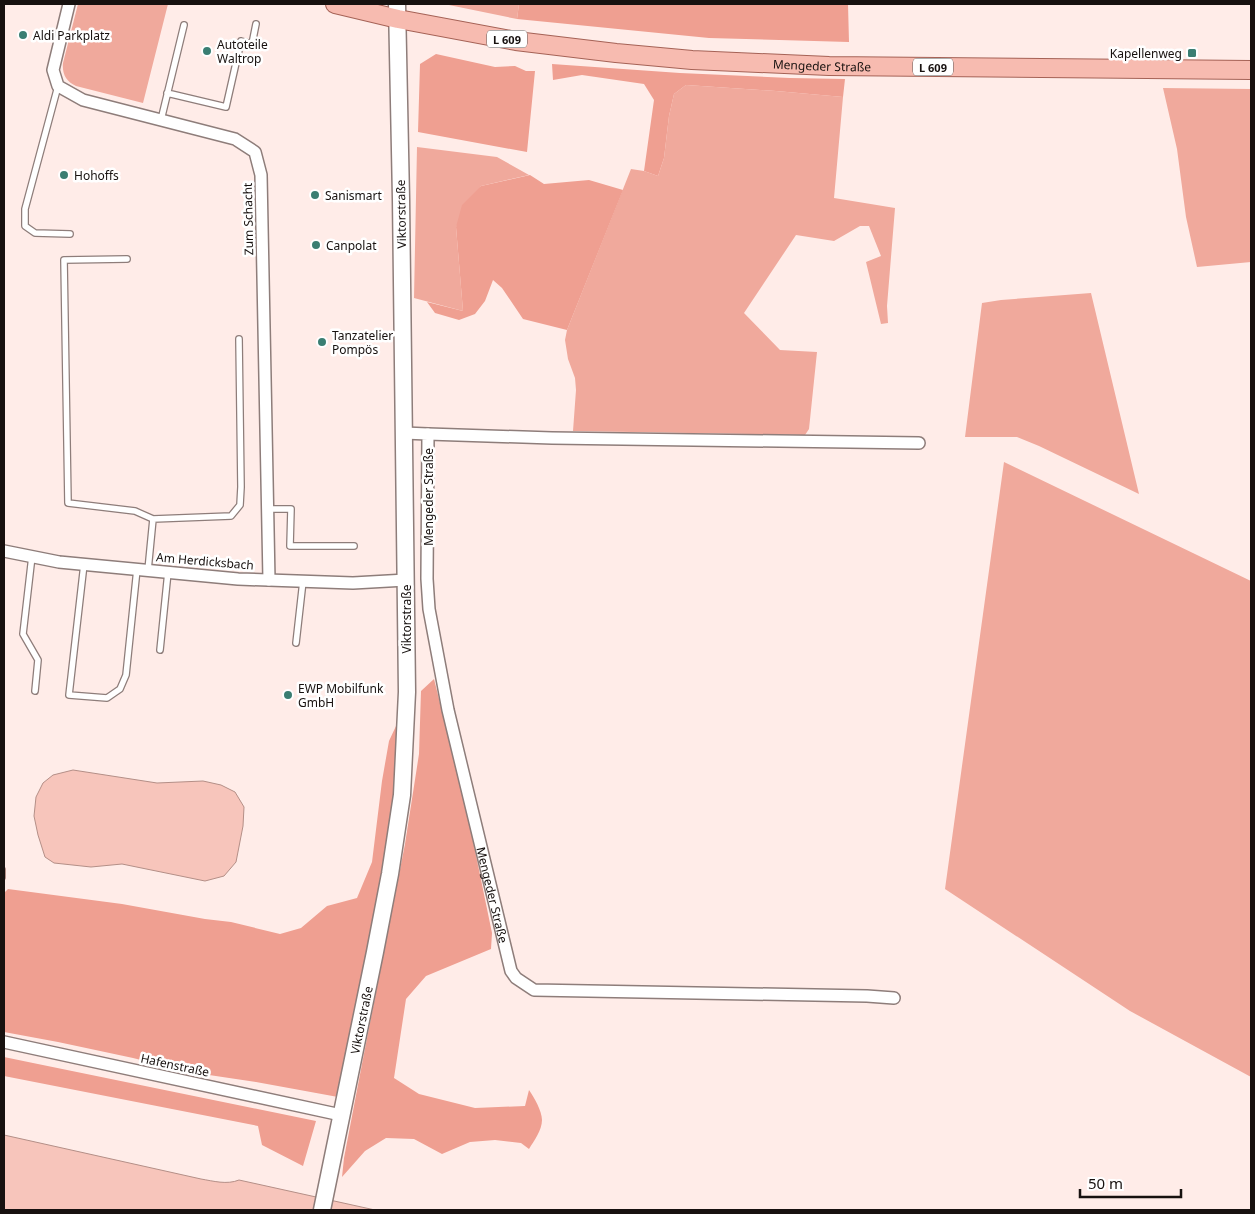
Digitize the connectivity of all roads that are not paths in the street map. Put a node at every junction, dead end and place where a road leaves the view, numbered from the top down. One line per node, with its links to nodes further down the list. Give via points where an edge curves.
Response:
1 (69, 4): 7 (street, via 53,70)
2 (335, 4): 3 (main road, L 609)
3 (398, 12): 6 (main road, Mengeder Straße / L 609, via 516,41 692,60 829,66); 13 (main road, Viktorstraße)
4 (256, 24): 8 (lane, via 252,44 241,42 226,107)
5 (184, 25): 8 (lane)
6 (1251, 70)
7 (58, 86): 9 (street, Zum Schacht, via 83,100); 10 (lane, via 25,209 24,226 35,233)
8 (167, 93): 9 (lane)
9 (160, 120): 16 (street, Zum Schacht, via 235,139 255,152 261,175)
10 (70, 234)
11 (126, 259): 17 (lane, via 64,260 68,503 135,512)
12 (239, 338): 17 (lane, via 240,505 231,516)
13 (404, 434): 14 (street, Mengeder Straße); 25 (main road, Viktorstraße)
14 (428, 434): 15 (street, Mengeder Straße); 30 (street, Mengeder Straße, via 429,609 448,710 511,971 516,978 534,990)
15 (918, 443)
16 (267, 509): 18 (lane, via 291,509 290,546); 24 (street, Zum Schacht)
17 (153, 519): 22 (lane)
18 (354, 546)
19 (4, 551): 20 (street, Am Herdicksbach)
20 (32, 556): 21 (street, Am Herdicksbach); 29 (lane, via 22,634 38,660)
21 (84, 564): 22 (street, Am Herdicksbach); 22 (lane, via 69,694 107,698 120,689 126,675)
22 (142, 570): 23 (street, Am Herdicksbach)
23 (168, 572): 24 (street, Am Herdicksbach); 28 (lane)
24 (269, 580): 26 (street, Am Herdicksbach)
25 (406, 580): 26 (street, Am Herdicksbach); 32 (main road, Viktorstraße, via 402,795 390,874)
26 (304, 581): 27 (lane)
27 (296, 643)
28 (160, 650)
29 (35, 691)
30 (894, 998)
31 (4, 1042): 32 (street, Hafenstraße)
32 (341, 1115): 33 (main road, Viktorstraße)
33 (322, 1210)

